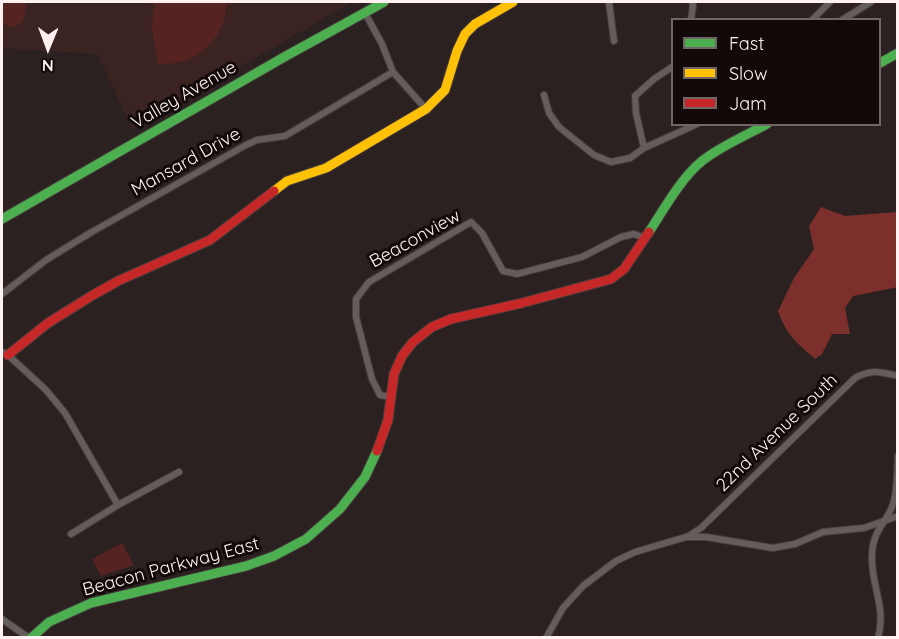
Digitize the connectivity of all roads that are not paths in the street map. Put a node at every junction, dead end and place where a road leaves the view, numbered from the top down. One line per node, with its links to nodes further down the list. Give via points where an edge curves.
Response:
1 (384, 2): 7 (street, Valley Avenue)
2 (513, 2): 17 (street, via 465,34 445,90)
3 (609, 2): 11 (street)
4 (692, 2): 8 (street)
5 (830, 2): 9 (street)
6 (871, 2): 10 (street)
7 (365, 13): 15 (street); 21 (street, Valley Avenue)
8 (691, 18)
9 (814, 18)
10 (845, 18)
11 (614, 41)
12 (897, 53): 13 (street)
13 (881, 62)
14 (671, 68): 20 (street, via 635,96)
15 (393, 72): 17 (street); 23 (street, Mansard Drive, via 285,136 246,145 90,233)
16 (544, 95): 20 (street, via 549,113 559,127 594,155 611,162 630,158)
17 (426, 109): 24 (street, via 326,168 287,181 210,240 118,281)
18 (693, 126): 20 (street)
19 (763, 126): 22 (street, Beacon Parkway East, via 701,162)
20 (644, 148)
21 (2, 219)
22 (645, 238): 26 (street, Beacon Parkway East, via 624,269 611,279 432,327 402,356 394,374); 26 (street, Beaconview, via 634,234 621,237 582,257 517,274 502,271 482,233 471,222 369,282 356,299 356,317 372,380 380,395)
23 (2, 294)
24 (5, 353): 29 (street, via 65,413)
25 (897, 376): 33 (street, 22nd Avenue South, via 866,372 855,378 701,528)
26 (391, 397): 35 (street, Beacon Parkway East, via 388,420 365,477 340,509 306,539 246,566 91,603 49,622)
27 (897, 456): 31 (street, via 894,502)
28 (179, 472): 29 (street)
29 (118, 505): 32 (street)
30 (897, 516): 31 (street)
31 (884, 521): 33 (street, via 864,528 823,532 773,548); 37 (street, via 873,541 871,557 881,611)
32 (71, 534)
33 (687, 537): 36 (street, via 616,561 583,586 563,608)
34 (2, 619): 35 (street)
35 (30, 638)
36 (546, 638)
37 (878, 638)

